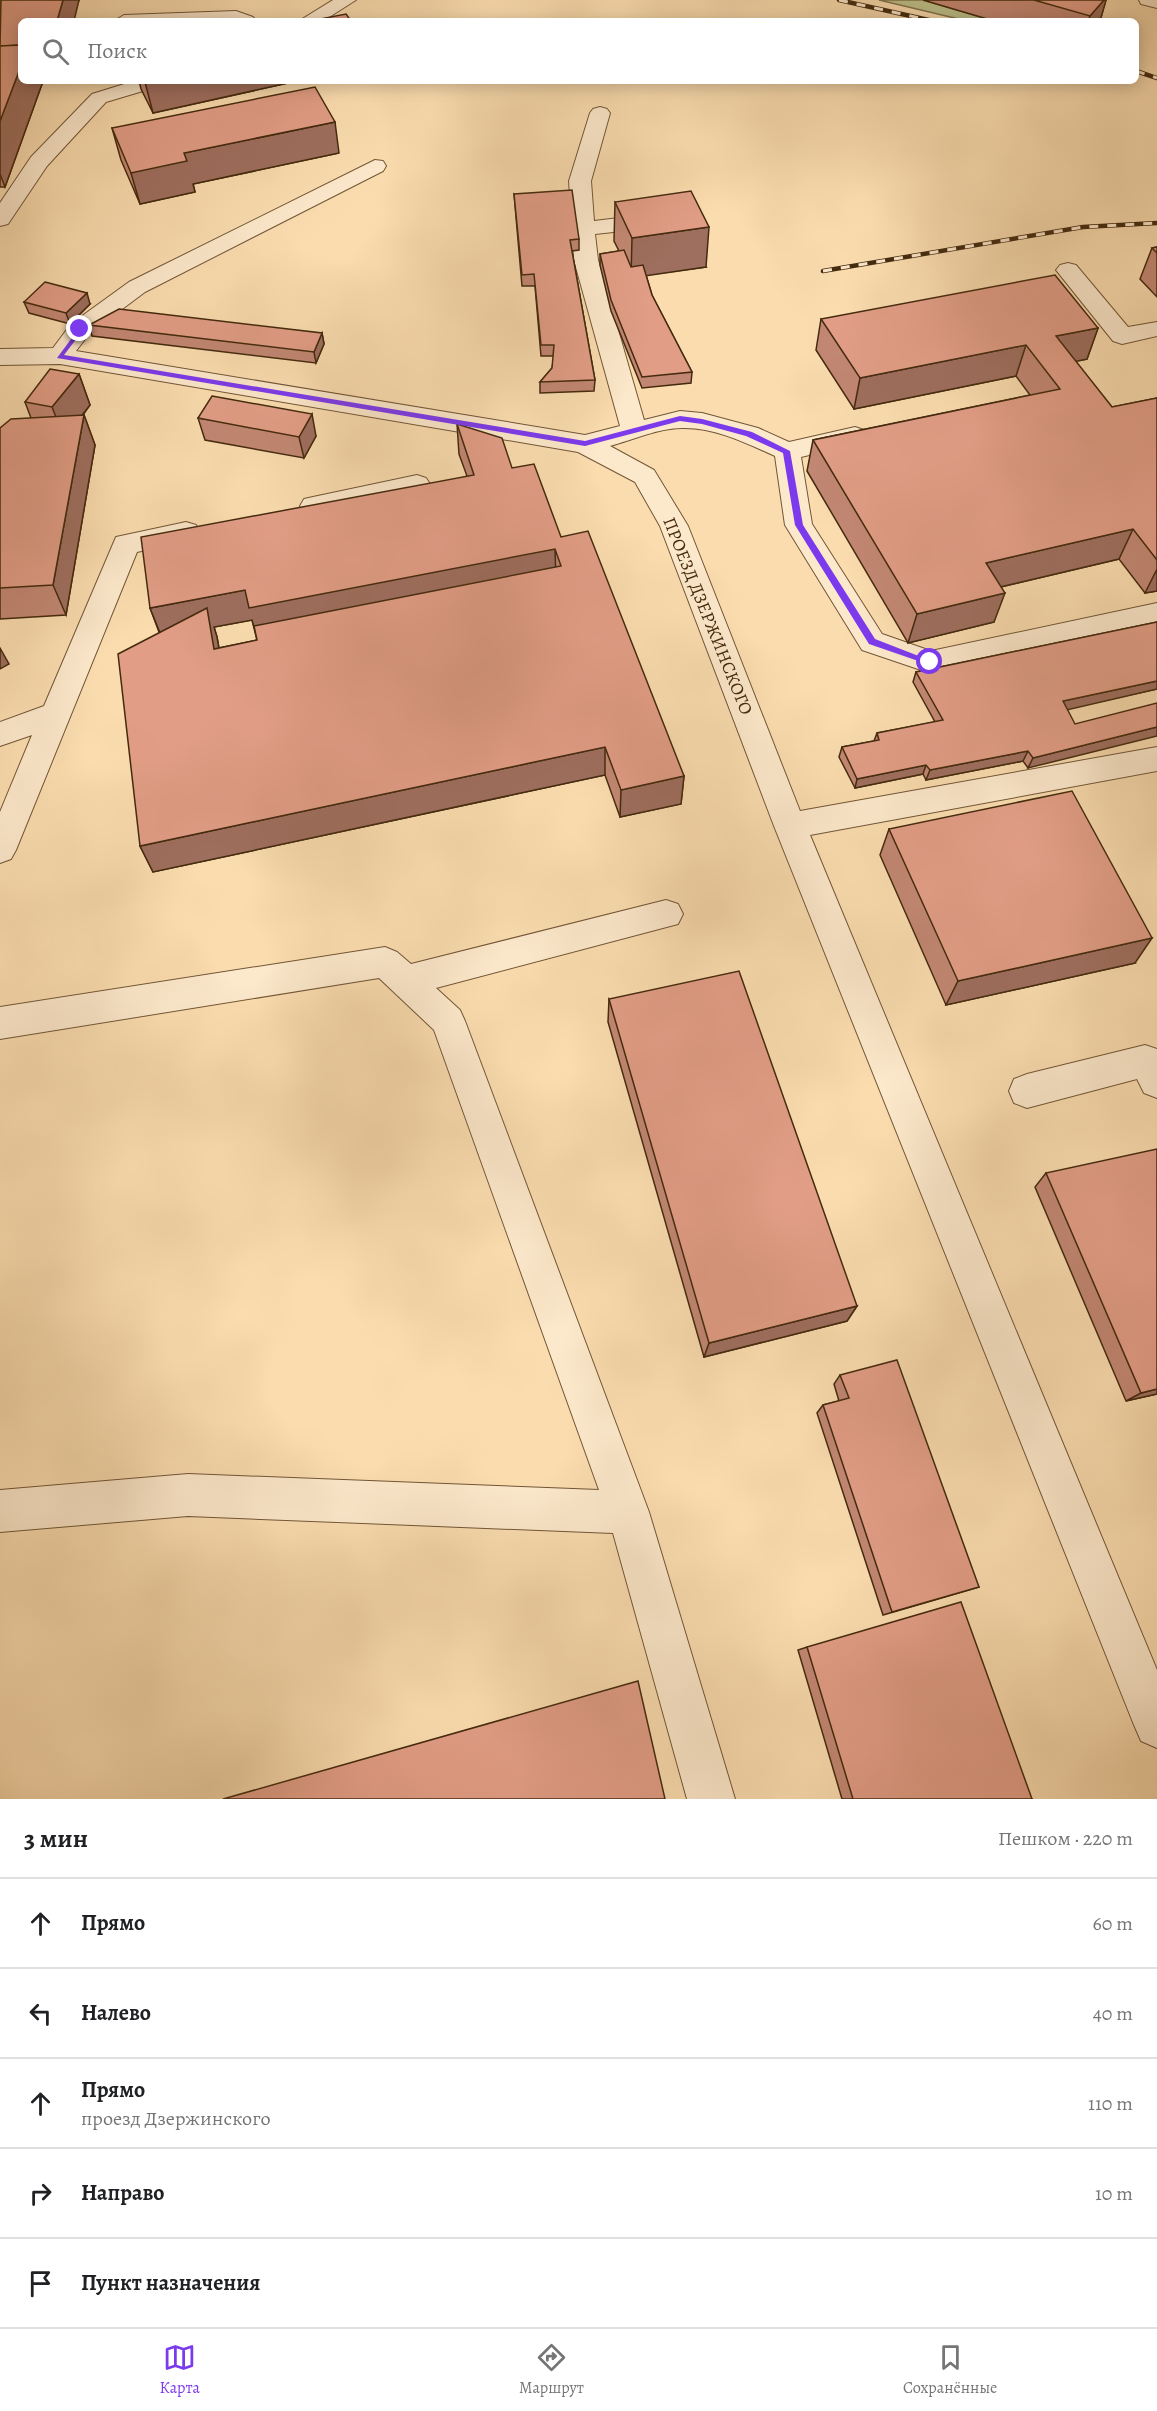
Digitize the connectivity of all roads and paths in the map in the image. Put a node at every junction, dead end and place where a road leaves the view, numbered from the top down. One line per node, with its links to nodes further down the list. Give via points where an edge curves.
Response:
1 (347, 0): 6 (street)
2 (1148, 0): 3 (street)
3 (1157, 3)
4 (208, 18): 5 (street)
5 (238, 18)
6 (314, 18)
7 (146, 84): 10 (street, via 99,98)
8 (600, 113): 13 (street, via 580,181)
9 (375, 166): 16 (street, via 137,287 80,329)
10 (7, 200): 11 (street)
11 (0, 219)
12 (667, 219): 13 (street)
13 (584, 229): 18 (street, via 586,260)
14 (1068, 270): 15 (street, via 1122,336)
15 (1157, 329)
16 (60, 356): 17 (street, ПРОЕЗД ДЗЕРЖИНСКОГО); 20 (street, ПРОЕЗД ДЗЕРЖИНСКОГО)
17 (0, 357)
18 (634, 430): 20 (street); 21 (street, via 668,420 702,421 749,434)
19 (877, 431): 21 (street)
20 (585, 444): 29 (street, ПРОЕЗД ДЗЕРЖИНСКОГО, via 645,476 674,526)
21 (787, 451): 25 (street, via 799,525 872,642 930,662)
22 (417, 484): 23 (street)
23 (289, 511)
24 (208, 527): 26 (street, via 126,544)
25 (1157, 613)
26 (56, 714): 27 (street); 30 (street)
27 (0, 734)
28 (1157, 759): 29 (street)
29 (790, 826): 38 (street, ПРОЕЗД ДЗЕРЖИНСКОГО)
30 (0, 850)
31 (666, 914): 32 (street)
32 (405, 981): 33 (street, via 384,962); 37 (street, via 448,1021)
33 (0, 1023)
34 (1157, 1081): 35 (street, via 1144,1061)
35 (1027, 1091)
36 (0, 1511): 37 (street, via 188,1495)
37 (628, 1512): 39 (street)
38 (1157, 1725)
39 (711, 1799)

